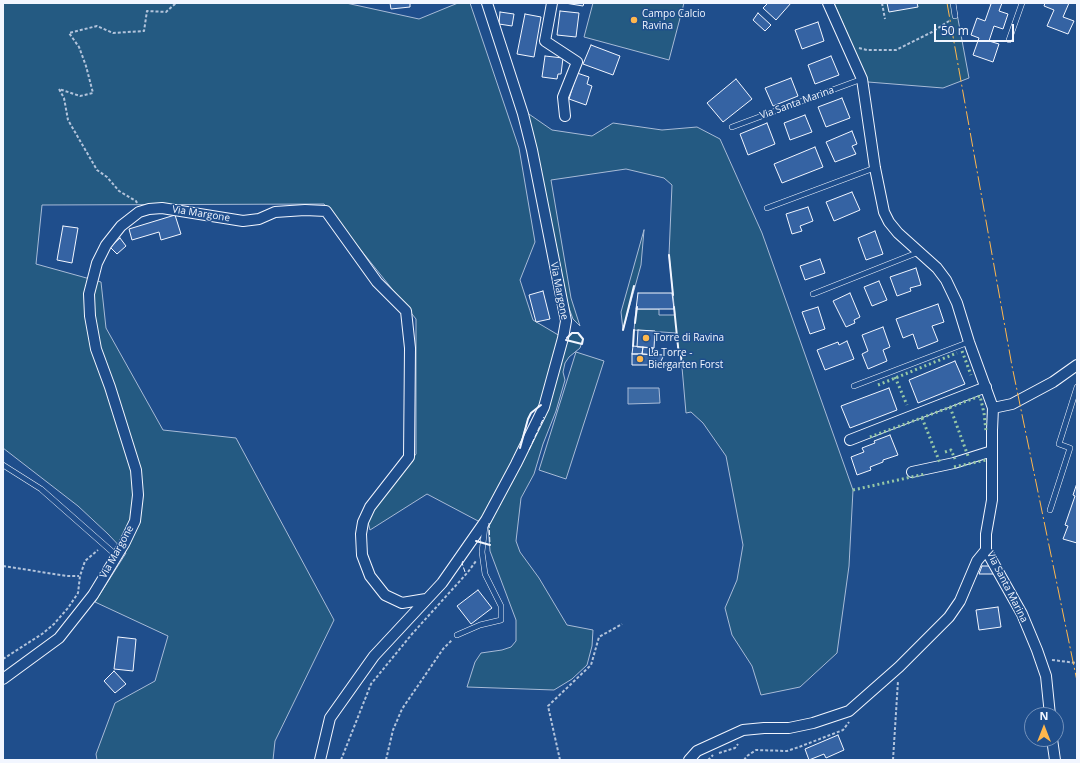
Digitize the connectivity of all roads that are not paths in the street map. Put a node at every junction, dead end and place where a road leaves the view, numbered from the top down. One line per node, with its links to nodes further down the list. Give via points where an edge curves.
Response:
1 (487, 3): 26 (street, Via Margone, via 532,150 566,321 544,406)
2 (552, 3): 9 (street, via 545,41 577,62 563,97)
3 (828, 3): 8 (street, Via Santa Marina)
4 (953, 3): 6 (lane)
5 (1022, 3): 7 (lane)
6 (955, 16)
7 (1009, 40)
8 (862, 79): 10 (lane, Via Santa Marina); 11 (street, Via Santa Marina)
9 (565, 116)
10 (732, 126)
11 (875, 168): 12 (lane); 13 (street, Via Santa Marina, via 884,212 889,222)
12 (767, 208)
13 (919, 252): 14 (lane); 15 (street, Via Santa Marina, via 946,280 957,302)
14 (813, 294)
15 (969, 342): 17 (lane); 19 (street, Via Santa Marina)
16 (1077, 365): 20 (street, via 1053,382 1012,404)
17 (854, 386)
18 (1077, 386): 25 (lane, via 1059,444 1070,448)
19 (986, 387): 20 (street, Via Santa Marina); 21 (street)
20 (993, 408): 22 (street, Via Santa Marina)
21 (850, 440)
22 (992, 451): 24 (street); 27 (street, Via Santa Marina, via 992,500)
23 (3, 465): 28 (lane, via 41,489)
24 (912, 472)
25 (1050, 510)
26 (486, 520): 29 (street, Via Margone, via 442,583); 30 (lane, via 482,552 485,574 501,606 501,620 480,625)
27 (986, 550): 32 (street, Via Santa Marina, via 1022,614 1046,676); 35 (street, via 977,561 960,601 949,617 899,668 849,711 801,726 743,730 697,751)
28 (117, 556): 29 (street, Via Margone, via 135,521 138,494 136,470 96,349 90,316 89,294 97,263 106,245 121,226 139,212 149,209 162,208 243,221 259,219 275,212 326,211 377,282 406,311 410,348 409,457 370,507 363,522 362,555 370,576 385,595 402,603); 31 (street, Via Margone, via 93,595 59,638)
29 (426, 599): 34 (street, Via Margone, via 374,656 330,718)
30 (457, 635)
31 (3, 679)
32 (1049, 707)
33 (1053, 747): 36 (street)
34 (320, 760)
35 (689, 760)
36 (1055, 760)

